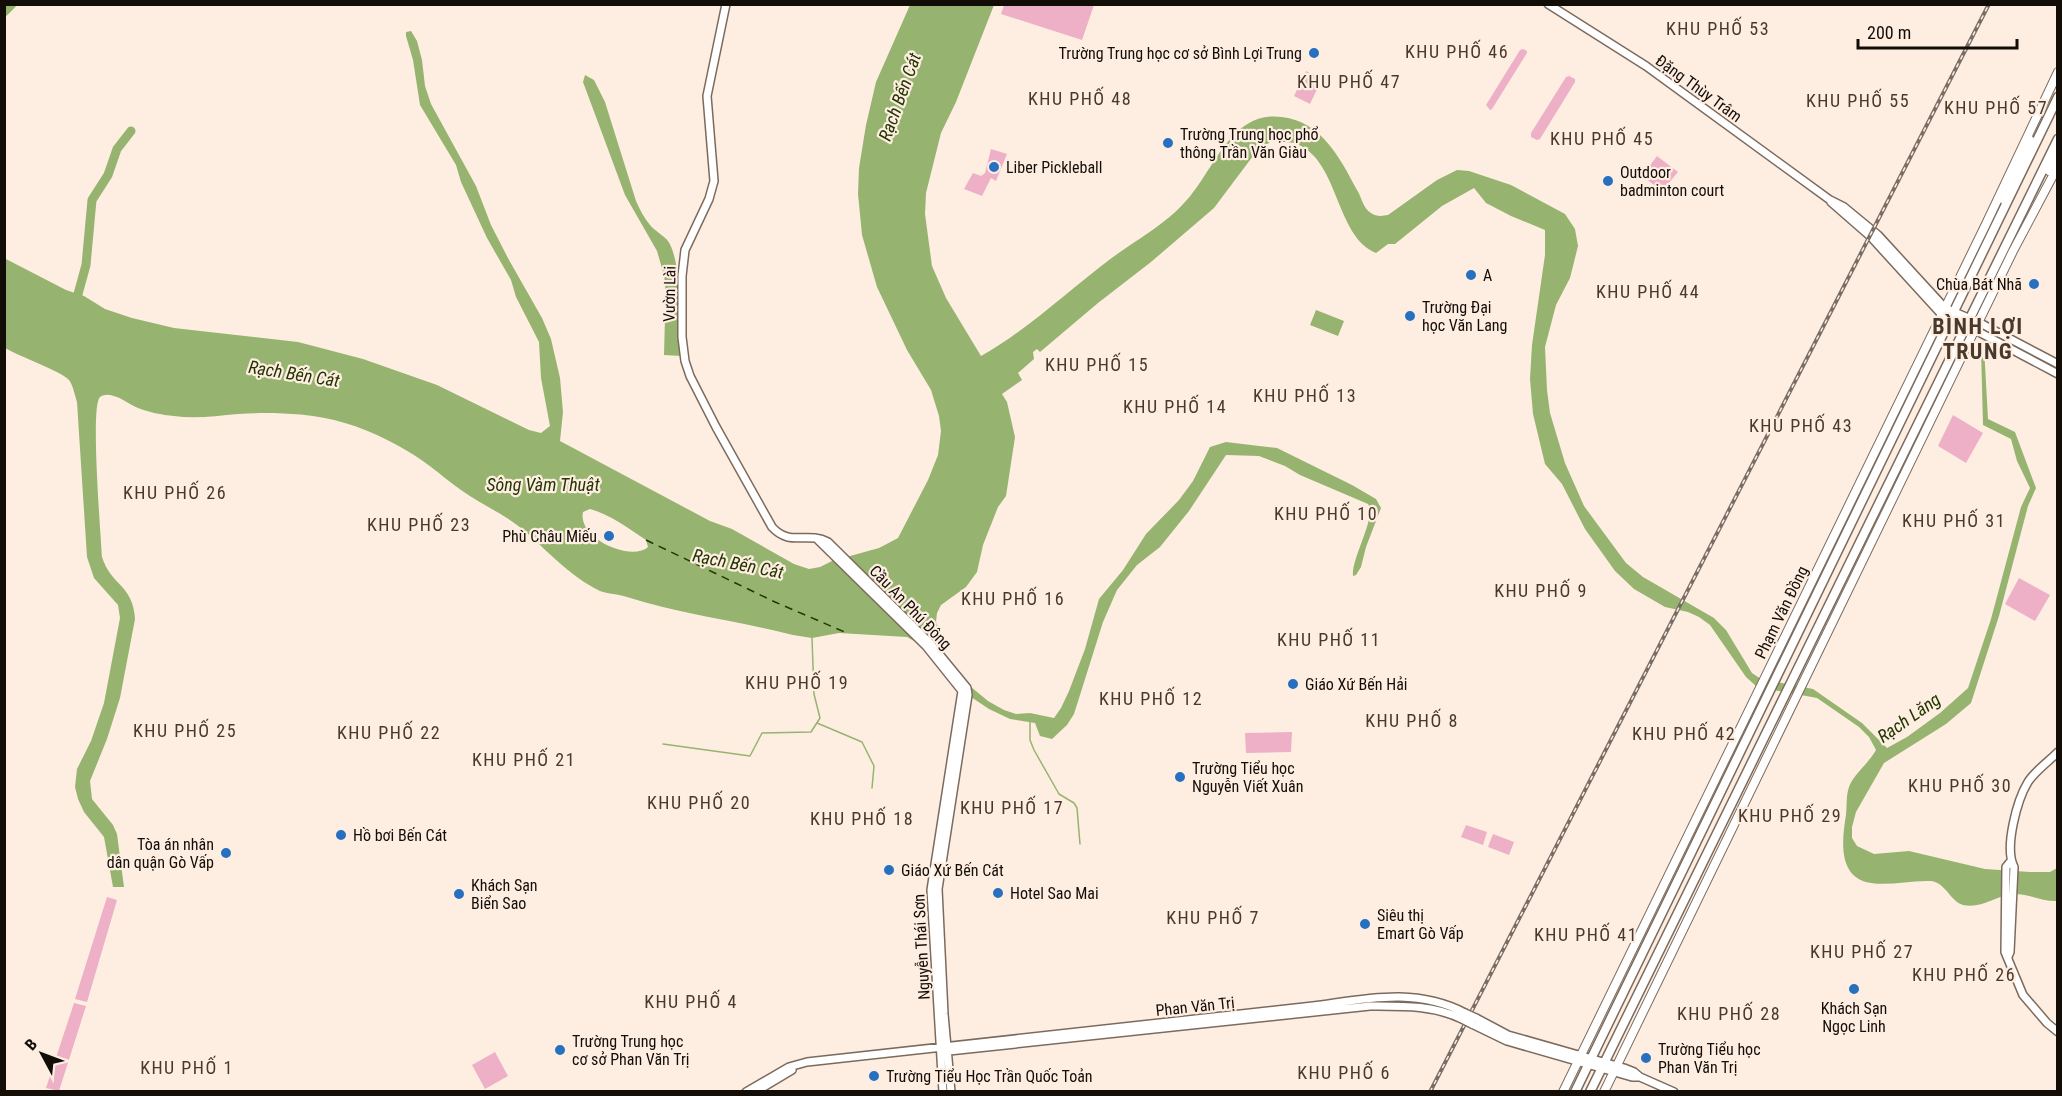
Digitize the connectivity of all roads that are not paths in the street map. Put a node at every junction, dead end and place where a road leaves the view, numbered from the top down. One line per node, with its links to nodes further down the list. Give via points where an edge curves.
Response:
1 (726, 4): 19 (main road, Vườn Lài, via 707,96 714,181 683,261 684,352 690,376 772,527 787,538 812,537)
2 (1548, 4): 11 (main road, Đặng Thùy Trâm, via 1646,66 1830,200)
3 (2058, 72): 7 (main road)
4 (2058, 81): 7 (main road)
5 (2058, 97): 7 (highway)
6 (2058, 139): 8 (highway)
7 (2028, 146): 9 (main road, Phạm Văn Đồng); 10 (highway, Phạm Văn Đồng)
8 (2054, 160): 13 (highway); 14 (main road)
9 (1986, 224): 10 (main road); 11 (main road, Phạm Văn Đồng)
10 (1994, 230): 12 (highway, Phạm Văn Đồng)
11 (1944, 311): 12 (main road); 22 (main road, Phạm Văn Đồng)
12 (1953, 316): 13 (main road); 23 (highway, Phạm Văn Đồng)
13 (1967, 322): 14 (main road); 17 (highway)
14 (1977, 326): 15 (main road); 16 (main road); 18 (main road)
15 (2058, 364)
16 (2058, 374)
17 (1926, 406): 18 (main road); 36 (highway)
18 (1935, 411): 37 (main road)
19 (826, 542): 20 (main road, Cầu An Phú Đông, via 926,646)
20 (965, 695): 32 (main road, Nguyễn Thái Sơn, via 938,888)
21 (2058, 752): 30 (main road, via 2030,780 2011,834 2005,952 2023,995)
22 (1710, 791): 23 (main road); 24 (main road, Phạm Văn Đồng)
23 (1719, 796): 25 (highway, Phạm Văn Đồng)
24 (1618, 979): 25 (main road); 33 (main road, Phạm Văn Đồng)
25 (1628, 983): 35 (highway, Phạm Văn Đồng)
26 (1386, 997): 27 (main road); 28 (main road, Phan Văn Trị); 29 (main road, Phan Văn Trị, via 1441,1002)
27 (1386, 1006): 28 (main road, Phan Văn Trị); 29 (main road, Phan Văn Trị, via 1438,1009)
28 (1271, 1015): 31 (main road, Phan Văn Trị)
29 (1464, 1016): 33 (main road, Phan Văn Trị, bridge, via 1507,1041)
30 (2058, 1032)
31 (1055, 1038): 32 (main road, Phan Văn Trị); 32 (main road, Phan Văn Trị)
32 (943, 1049): 34 (main road, Phan Văn Trị); 40 (main road, Nguyễn Thái Sơn); 41 (main road, Nguyễn Thái Sơn)
33 (1580, 1058): 35 (main road, Phan Văn Trị); 42 (main road, Phạm Văn Đồng)
34 (856, 1059): 38 (main road, Phan Văn Trị, via 789,1067); 39 (main road, Phan Văn Trị, via 791,1071)
35 (1590, 1061): 36 (main road, Phan Văn Trị); 43 (highway, Phạm Văn Đồng)
36 (1604, 1065): 37 (main road, Phan Văn Trị); 44 (highway)
37 (1615, 1068): 45 (main road); 46 (main road, Phan Văn Trị, via 1634,1072)
38 (746, 1092)
39 (755, 1092)
40 (943, 1092)
41 (951, 1092)
42 (1563, 1092)
43 (1575, 1092)
44 (1590, 1092)
45 (1604, 1092)
46 (1674, 1092)

